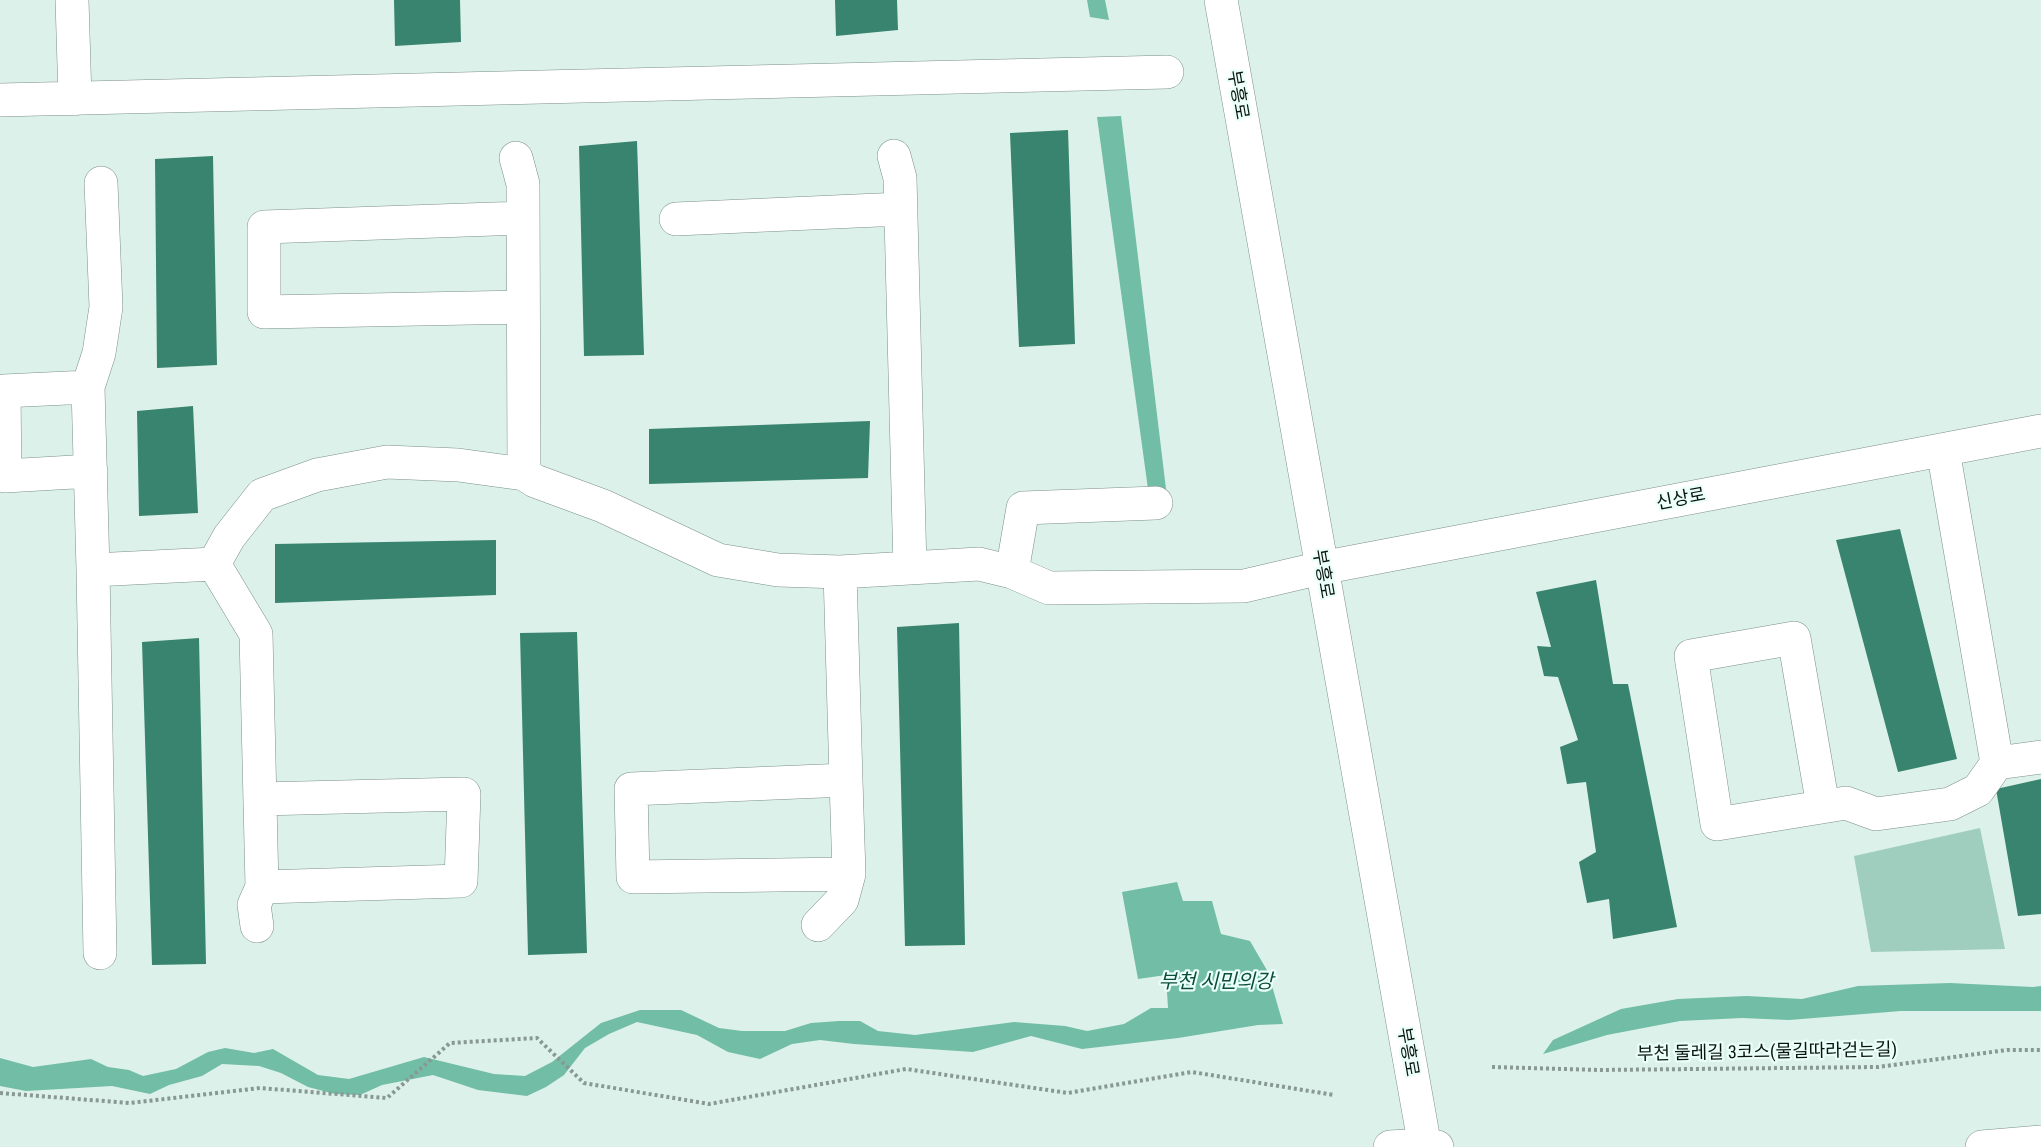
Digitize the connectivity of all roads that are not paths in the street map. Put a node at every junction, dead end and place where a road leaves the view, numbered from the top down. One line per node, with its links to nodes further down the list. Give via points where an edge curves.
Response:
1 (72, 0): 4 (street)
2 (1221, 0): 21 (street, 부흥로)
3 (1167, 72): 4 (street)
4 (75, 99): 5 (street)
5 (0, 100)
6 (894, 156): 9 (street, via 900,178)
7 (516, 158): 10 (street, via 523,184)
8 (101, 183): 13 (street, via 106,307 99,353)
9 (901, 208): 11 (street); 20 (street)
10 (523, 218): 12 (street); 12 (street, via 264,227 264,312)
11 (676, 219)
12 (523, 307): 17 (street)
13 (88, 387): 16 (street); 16 (street, via 4,391 5,476)
14 (2041, 431): 15 (street, 신상로)
15 (1943, 450): 21 (street, 신상로); 26 (street)
16 (91, 471): 22 (street)
17 (524, 474): 19 (street, 신상로, via 458,465 387,462 317,475 262,495 229,537); 23 (street, 신상로, via 717,560 778,570)
18 (1156, 503): 24 (street, via 1023,508)
19 (214, 564): 22 (street); 28 (street, via 256,634)
20 (910, 568): 23 (street, 신상로); 24 (street, 신상로, via 979,564)
21 (1322, 568): 24 (street, 신상로, via 1244,586 1049,588); 36 (street, 부흥로)
22 (93, 570): 34 (street)
23 (840, 572): 27 (street)
24 (1012, 572)
25 (2041, 757): 26 (street)
26 (1997, 763): 29 (street, via 1978,790 1950,804 1876,814 1846,803)
27 (846, 780): 30 (street); 30 (street, via 632,789 633,877)
28 (260, 799): 31 (street); 31 (street, via 464,794 461,880)
29 (1823, 806): 29 (street, via 1718,824 1690,656 1794,638)
30 (849, 874): 32 (street, via 842,900)
31 (262, 887): 33 (street, via 254,905)
32 (818, 925)
33 (256, 926)
34 (100, 953)
35 (2041, 1142): 38 (street)
36 (1429, 1146): 37 (street)
37 (1390, 1147)
38 (1982, 1147)

